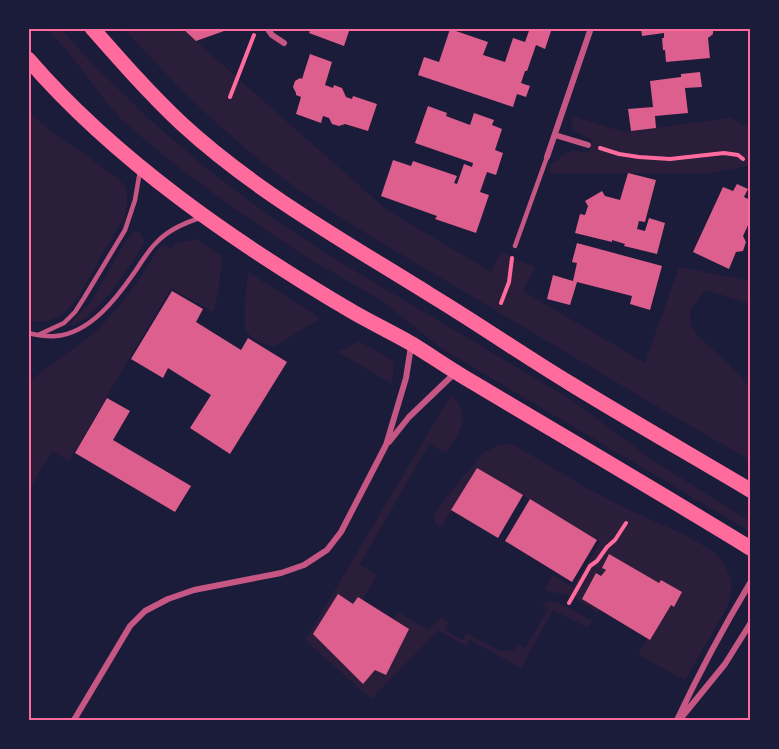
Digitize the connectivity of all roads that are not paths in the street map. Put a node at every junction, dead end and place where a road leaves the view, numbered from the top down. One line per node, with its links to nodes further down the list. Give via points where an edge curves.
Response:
1 (92, 28): 17 (main road, via 183,125 282,202 570,383)
2 (267, 28): 4 (street)
3 (591, 28): 6 (street)
4 (284, 43)
5 (28, 59): 9 (main road)
6 (555, 135): 7 (street); 8 (street)
7 (588, 145)
8 (547, 157): 11 (lane)
9 (140, 166): 10 (main road); 13 (lane, via 125,230 84,298 64,323)
10 (205, 216): 13 (lane, via 178,226 156,243 124,287 85,326 57,336); 14 (main road, via 310,286)
11 (515, 246)
12 (28, 333): 13 (lane)
13 (38, 335)
14 (411, 344): 15 (main road); 16 (street, via 406,378)
15 (456, 372): 16 (street); 18 (main road)
16 (386, 445): 21 (street, via 341,532 327,550 304,565 281,573 194,590 145,611 130,626)
17 (750, 490)
18 (750, 548)
19 (750, 583): 22 (street, via 704,664)
20 (750, 624): 22 (street, via 724,664)
21 (74, 720)
22 (678, 720)

